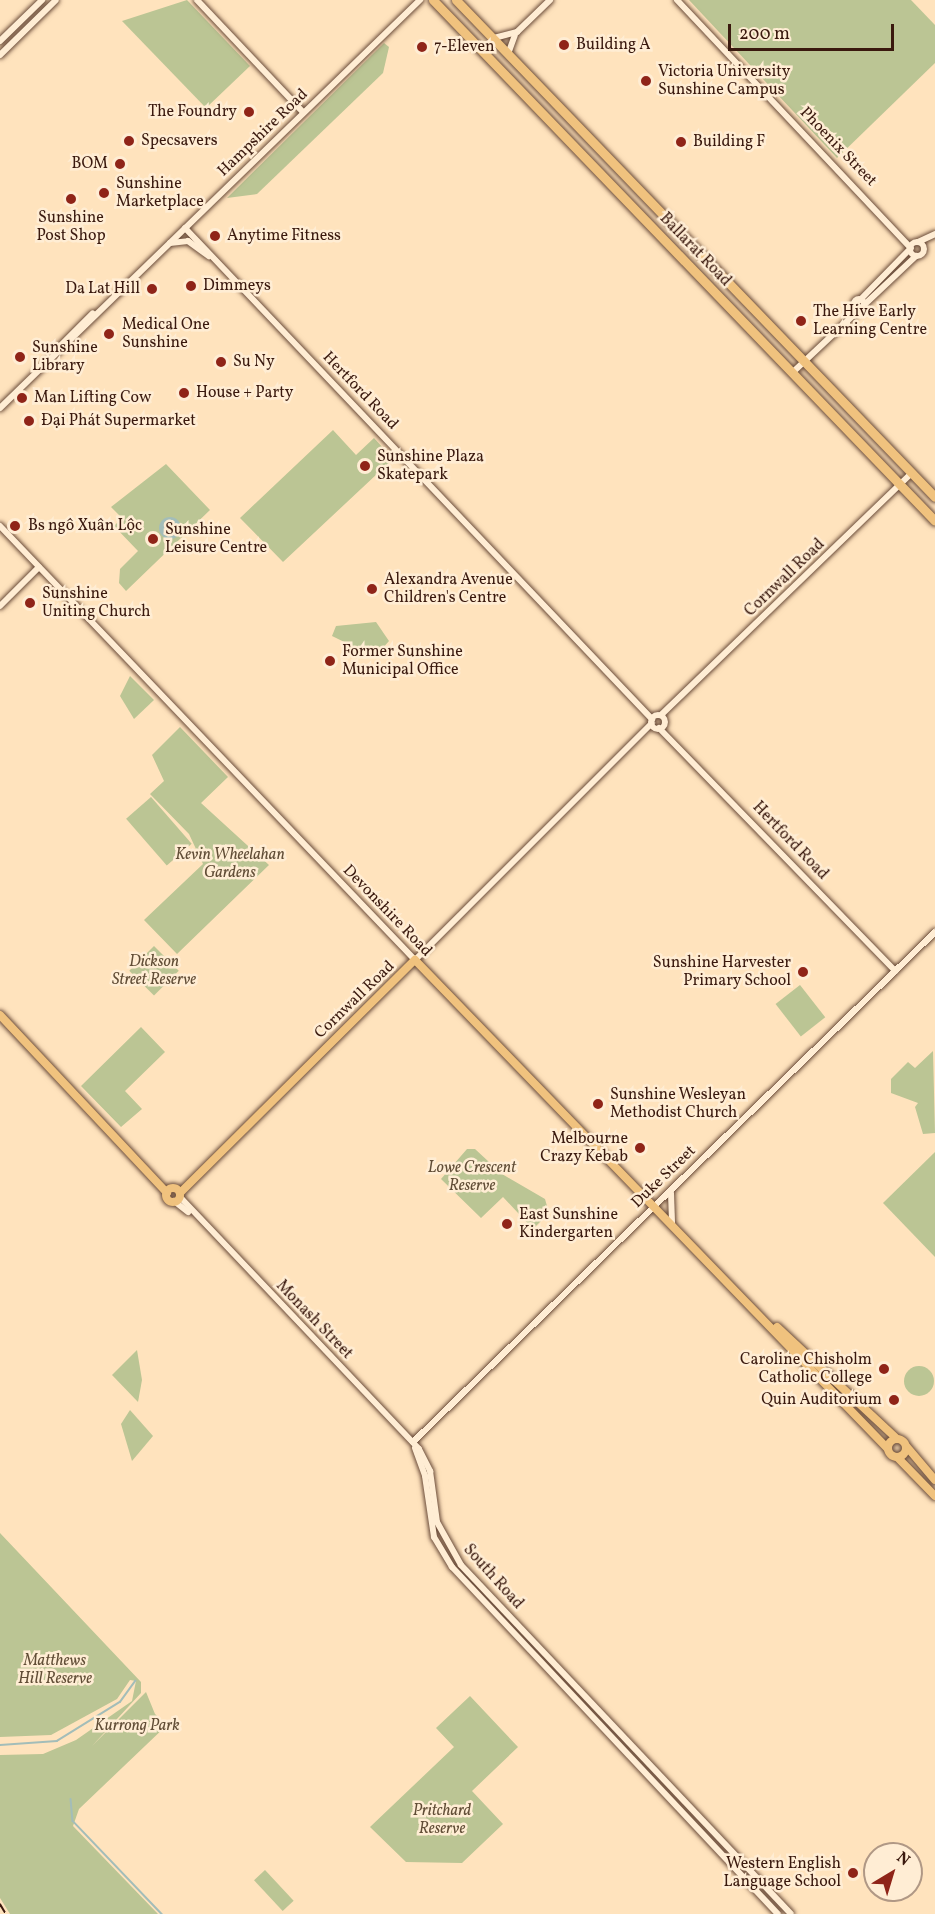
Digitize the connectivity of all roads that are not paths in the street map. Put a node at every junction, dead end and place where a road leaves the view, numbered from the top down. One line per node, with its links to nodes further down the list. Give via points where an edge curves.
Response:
1 (42, 0): 13 (street)
2 (56, 0): 15 (street)
3 (197, 0): 16 (street)
4 (420, 0): 16 (street, Hampshire Road)
5 (432, 0): 10 (highway, Ballarat Road)
6 (456, 0): 9 (highway, Ballarat Road)
7 (550, 0): 11 (street)
8 (676, 0): 19 (street, Phoenix Street)
9 (480, 25): 10 (highway); 12 (highway, Ballarat Road)
10 (464, 32): 28 (highway, Ballarat Road)
11 (517, 32): 12 (street); 14 (street)
12 (493, 38): 14 (highway, Ballarat Road)
13 (0, 41)
14 (508, 54): 27 (highway, Ballarat Road)
15 (0, 55)
16 (303, 112): 17 (street, Hampshire Road)
17 (185, 228): 21 (street, Hampshire Road); 25 (street, Hertford Road)
18 (935, 234): 20 (street); 23 (street)
19 (904, 235): 20 (street, Phoenix Street); 22 (street, Phoenix Street)
20 (917, 242): 22 (street); 23 (street)
21 (167, 244): 25 (street, via 188,241); 29 (street, Hampshire Road)
22 (911, 248): 24 (street, Phoenix Street); 26 (street)
23 (924, 249): 24 (street)
24 (916, 256): 26 (street)
25 (217, 261): 37 (street, Hertford Road)
26 (859, 305): 27 (street)
27 (804, 362): 28 (street); 30 (highway, Ballarat Road)
28 (792, 373): 31 (highway, Ballarat Road)
29 (0, 408)
30 (912, 473): 31 (street, Cornwall Road); 32 (highway, Ballarat Road)
31 (900, 485): 33 (highway, Ballarat Road); 37 (street, Cornwall Road)
32 (935, 497)
33 (935, 520)
34 (0, 526): 35 (street, Devonshire Road)
35 (39, 567): 36 (street); 39 (street, Devonshire Road)
36 (0, 606)
37 (658, 722): 39 (street, Cornwall Road); 40 (street, Hertford Road)
38 (935, 932): 40 (street, Duke Street)
39 (415, 960): 43 (main road, Cornwall Road); 44 (main road, Devonshire Road)
40 (896, 970): 42 (street, Duke Street)
41 (0, 1015): 43 (main road, Monash Street)
42 (672, 1190): 44 (street, Duke Street); 45 (street, via 667,1205)
43 (175, 1193): 48 (street, Monash Street)
44 (652, 1208): 45 (main road, Devonshire Road); 48 (street, Duke Street)
45 (676, 1232): 46 (main road, Devonshire Road)
46 (757, 1312): 47 (main road); 50 (main road)
47 (897, 1439): 49 (main road); 50 (main road)
48 (413, 1442): 54 (street, South Road, via 428,1464 437,1522 455,1556); 55 (street, South Road, via 426,1476 430,1526 444,1556)
49 (907, 1447): 51 (main road); 52 (main road)
50 (888, 1449): 51 (main road)
51 (897, 1458): 53 (main road)
52 (935, 1480)
53 (935, 1496)
54 (609, 1722): 55 (street); 56 (street, South Road)
55 (607, 1732): 57 (street, South Road)
56 (674, 1791): 57 (street); 58 (street, South Road)
57 (670, 1798): 59 (street, South Road)
58 (762, 1883): 59 (street); 61 (street, South Road)
59 (756, 1890): 60 (street, South Road)
60 (778, 1914)
61 (791, 1914)

